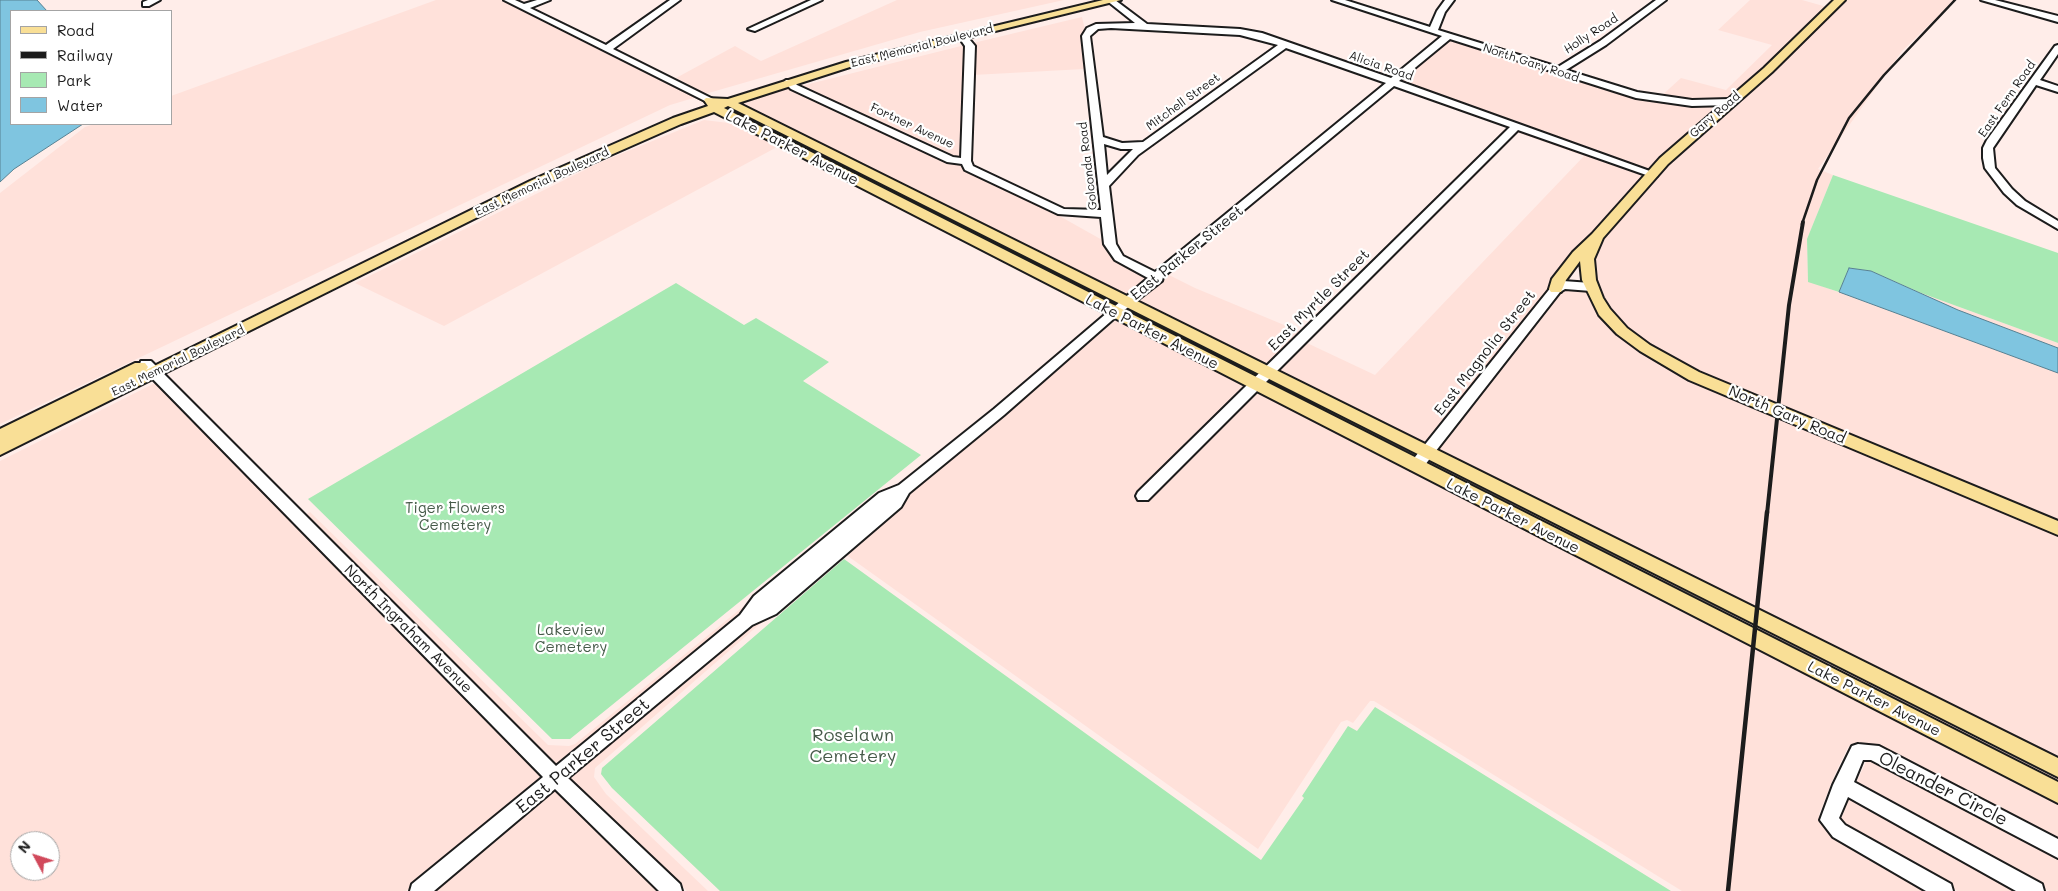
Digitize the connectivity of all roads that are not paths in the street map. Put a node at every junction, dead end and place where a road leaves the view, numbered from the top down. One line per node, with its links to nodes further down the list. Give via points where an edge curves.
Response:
1 (156, 0): 14 (street)
2 (508, 0): 15 (street)
3 (531, 0): 15 (street)
4 (547, 0): 15 (street); 16 (street)
5 (676, 0): 25 (street)
6 (818, 0): 20 (street)
7 (1087, 0): 34 (main road, East Memorial Boulevard, via 868,52)
8 (1113, 0): 18 (street); 22 (main road, East Memorial Boulevard)
9 (1336, 0): 21 (street, North Gary Road)
10 (1450, 0): 21 (street, via 1440,11)
11 (1662, 0): 27 (street, Holly Road, via 1627,27)
12 (1840, 0): 33 (main road, Gary Road, via 1788,52)
13 (1985, 0): 17 (street)
14 (146, 4)
15 (522, 4): 16 (street)
16 (536, 14): 25 (street)
17 (2058, 19)
18 (1144, 26): 19 (street, Alicia Road); 24 (street, Alicia Road, via 1246,33)
19 (1093, 28): 38 (street, Golconda Road, via 1086,36)
20 (752, 30)
21 (1433, 32): 23 (street, North Gary Road)
22 (962, 36): 29 (main road, East Memorial Boulevard); 40 (street, via 970,46)
23 (1448, 36): 27 (street, North Gary Road); 30 (street, East Parker Street)
24 (1284, 45): 30 (street, Alicia Road); 39 (street, Mitchell Street)
25 (608, 48): 34 (street)
26 (2058, 48): 28 (street, East Fern Road)
27 (1558, 71): 33 (street, North Gary Road, via 1656,100)
28 (2035, 81): 31 (street); 45 (street, East Fern Road, via 1988,148 1990,168 2008,192)
29 (789, 82): 32 (main road, East Memorial Boulevard); 40 (street, Fortner Avenue, via 940,155)
30 (1392, 83): 37 (street, Alicia Road); 48 (street, East Parker Street)
31 (2058, 89)
32 (728, 102): 34 (main road, East Memorial Boulevard); 51 (main road, Lake Parker Avenue)
33 (1730, 102): 41 (main road, Gary Road)
34 (712, 104): 35 (main road, East Memorial Boulevard); 36 (main road, Lake Parker Avenue); 44 (main road, East Memorial Boulevard, via 600,144)
35 (677, 122): 36 (main road, via 714,117); 47 (main road, East Memorial Boulevard, via 566,169)
36 (740, 122): 52 (main road, Lake Parker Avenue)
37 (1516, 126): 41 (street, Alicia Road); 54 (street, East Myrtle Street)
38 (1097, 138): 39 (street, via 1121,146); 42 (street, Golconda Road)
39 (1145, 145): 42 (street, Mitchell Street)
40 (966, 161): 43 (street, Fortner Avenue, via 969,168 1062,212)
41 (1653, 174): 46 (main road, Gary Road)
42 (1103, 186): 43 (street, Golconda Road)
43 (1106, 214): 48 (street, Golconda Road, via 1114,251 1119,258)
44 (448, 215): 47 (main road, via 424,233); 53 (main road, East Memorial Boulevard)
45 (2058, 226)
46 (1597, 237): 49 (main road, North Gary Road, via 1587,259); 50 (main road, via 1558,279)
47 (421, 240): 53 (main road, East Memorial Boulevard)
48 (1158, 278): 51 (street, East Parker Street)
49 (1591, 287): 50 (street, East Magnolia Street, via 1563,285); 60 (main road, North Gary Road, via 1599,304 1622,331 1681,370)
50 (1556, 290): 58 (street, East Magnolia Street)
51 (1127, 302): 52 (street, East Parker Street); 54 (main road, Lake Parker Avenue)
52 (1114, 312): 55 (main road, Lake Parker Avenue); 62 (street, East Parker Street, via 904,489 896,503 770,609 746,620)
53 (150, 369): 56 (main road, East Memorial Boulevard); 57 (main road, East Memorial Boulevard); 62 (street, North Ingraham Avenue)
54 (1269, 373): 55 (street, East Myrtle Street); 58 (main road, Lake Parker Avenue)
55 (1257, 385): 58 (main road, Lake Parker Avenue); 59 (street, East Myrtle Street)
56 (0, 436)
57 (0, 450)
58 (1422, 459): 61 (main road, Lake Parker Avenue); 64 (main road, Lake Parker Avenue)
59 (1143, 496)
60 (2058, 528)
61 (2058, 768)
62 (556, 778): 66 (street, East Parker Street); 67 (street, North Ingraham Avenue)
63 (1842, 785): 65 (street, Oleander Circle, via 1858,752 1873,752); 68 (street, Oleander Circle, via 1829,820 1839,831); 69 (street)
64 (2058, 793)
65 (2058, 849)
66 (419, 891)
67 (673, 891)
68 (1944, 891)
69 (2035, 891)

